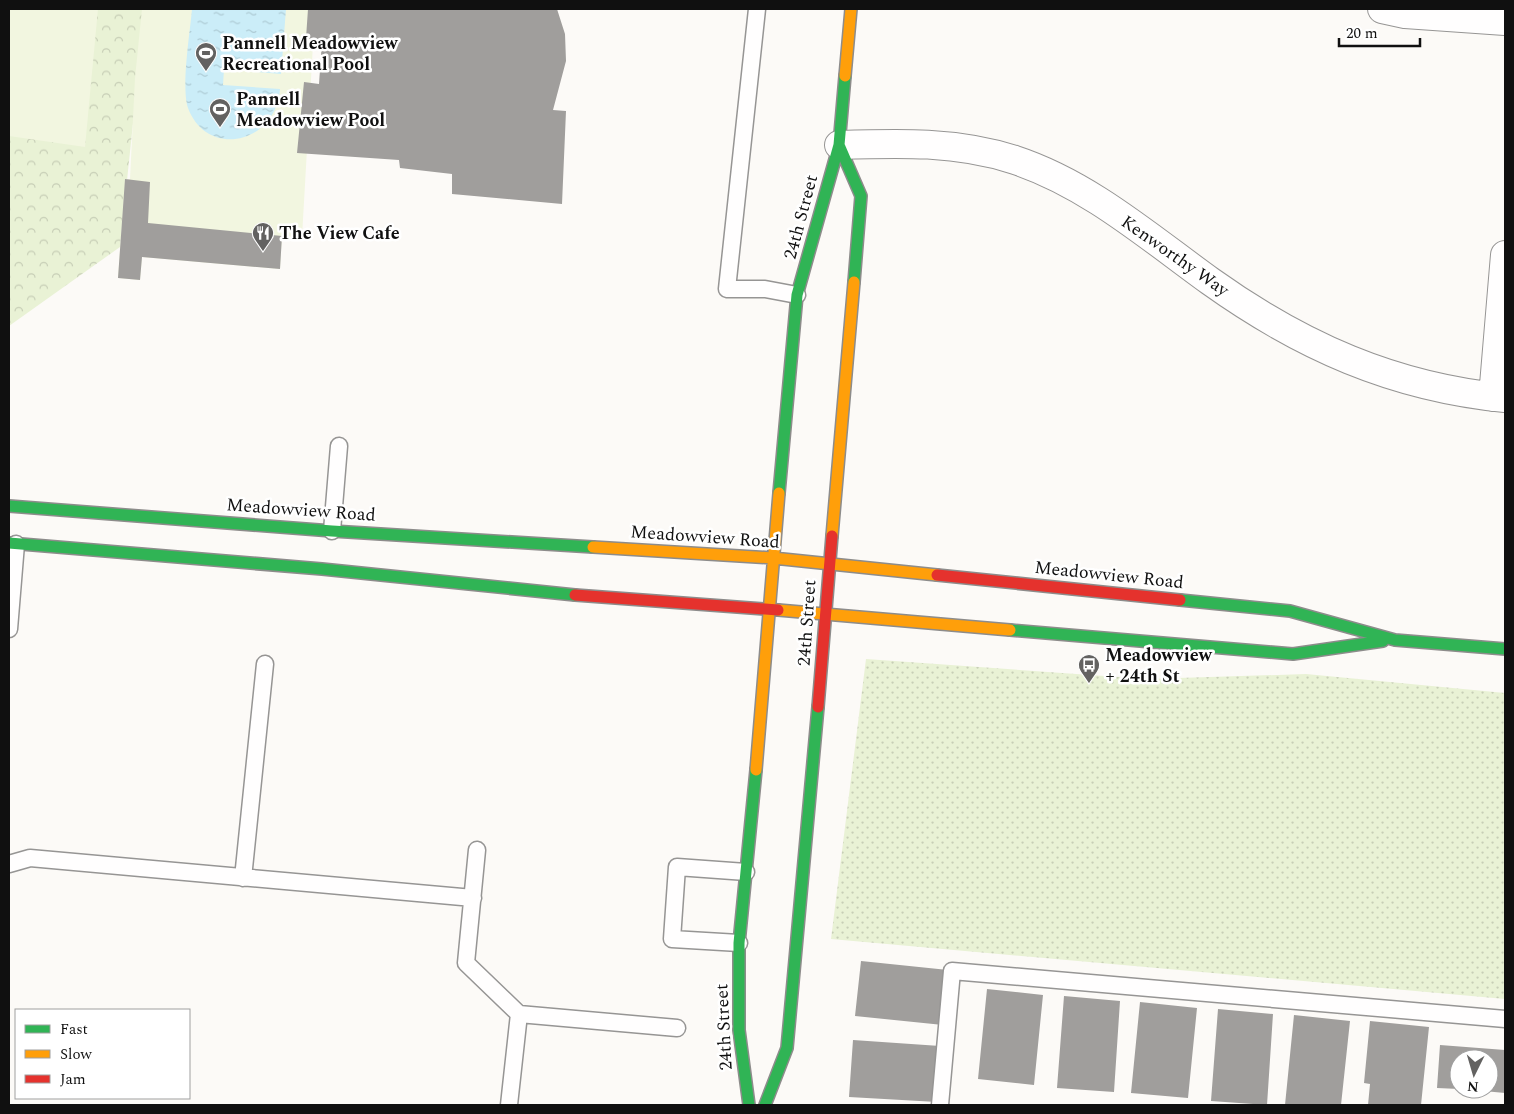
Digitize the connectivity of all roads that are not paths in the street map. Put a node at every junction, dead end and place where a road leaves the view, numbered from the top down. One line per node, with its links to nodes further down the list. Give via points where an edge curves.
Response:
1 (757, 9): 7 (lane, via 727,289 765,289)
2 (851, 9): 5 (main road, 24th Street)
3 (1382, 9): 4 (street, via 1405,14)
4 (1505, 21)
5 (839, 145): 7 (main road, 24th Street); 8 (street, Kenworthy Way, via 932,143 972,148 1015,160 1075,187 1153,238 1265,319 1315,346 1368,368 1414,381); 14 (main road, 24th Street, via 862,196)
6 (1505, 255): 8 (street)
7 (798, 295): 13 (main road, 24th Street)
8 (1499, 397)
9 (339, 446): 11 (lane)
10 (9, 506): 11 (main road, Meadowview Road)
11 (332, 531): 13 (main road, Meadowview Road)
12 (12, 544): 15 (main road, Meadowview Road, via 322,569 584,596); 17 (lane)
13 (773, 558): 14 (main road, Meadowview Road); 15 (main road, 24th Street)
14 (829, 564): 16 (main road, 24th Street); 18 (main road, Meadowview Road, via 1290,611)
15 (770, 608): 16 (main road, Meadowview Road); 23 (main road, 24th Street)
16 (826, 614): 18 (main road, Meadowview Road, via 1294,654); 32 (main road, 24th Street, via 787,1048)
17 (9, 628)
18 (1395, 640): 19 (main road, Meadowview Road)
19 (1505, 649)
20 (265, 664): 24 (lane)
21 (477, 850): 25 (lane)
22 (9, 864): 24 (lane, via 30,858)
23 (746, 872): 26 (main road, 24th Street); 26 (lane, via 677,867 672,940)
24 (243, 878): 25 (lane)
25 (473, 898): 27 (lane, via 466,963)
26 (739, 944): 31 (main road, 24th Street, via 739,1030)
27 (519, 1014): 29 (lane); 30 (lane)
28 (1505, 1019): 33 (lane, via 952,971)
29 (677, 1028)
30 (509, 1105)
31 (748, 1105)
32 (766, 1105)
33 (940, 1105)

